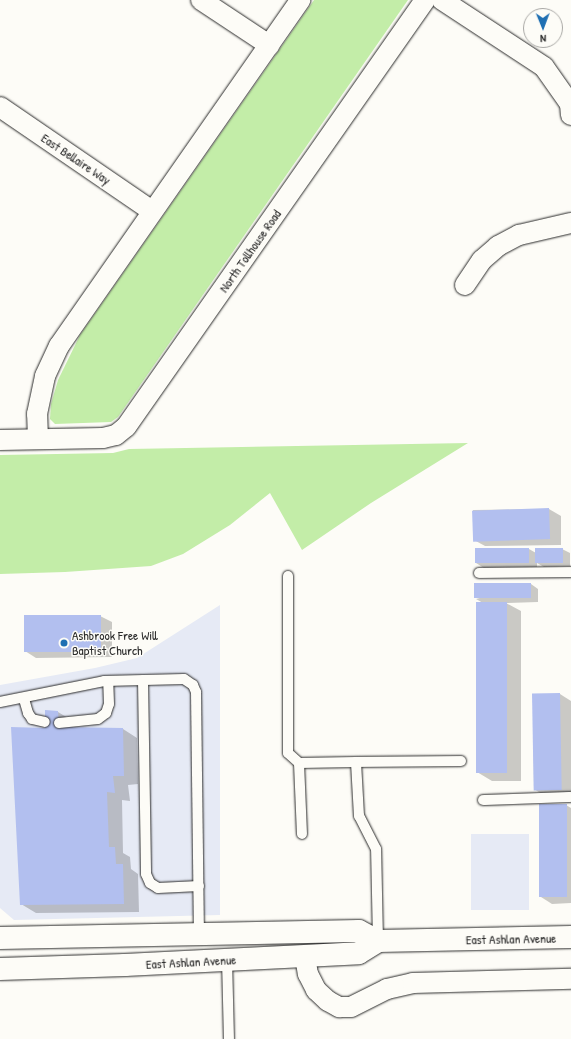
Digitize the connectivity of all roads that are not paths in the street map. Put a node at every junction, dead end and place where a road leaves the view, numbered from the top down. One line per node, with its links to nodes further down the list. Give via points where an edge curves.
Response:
1 (201, 0): 5 (street)
2 (300, 0): 5 (street)
3 (425, 0): 11 (street, North Tollhouse Road, via 126,427 116,435 103,438)
4 (442, 0): 7 (street, via 544,67 570,104)
5 (269, 45): 8 (street)
6 (0, 107): 8 (street, East Bellaire Way)
7 (571, 115)
8 (152, 211): 11 (street, via 59,346 45,376 37,414)
9 (571, 223): 10 (street, via 519,235 498,246 482,260)
10 (465, 285)
11 (38, 439): 12 (street, North Tollhouse Road)
12 (0, 440)
13 (571, 572): 14 (lane)
14 (479, 573)
15 (288, 576): 24 (lane, via 288,753)
16 (143, 680): 17 (lane); 28 (lane, via 146,874 150,883 158,888); 28 (lane, via 184,679 193,685 196,692)
17 (108, 681): 18 (lane); 21 (lane, via 109,704 106,713 98,719)
18 (24, 699): 19 (lane); 20 (lane, via 32,719)
19 (0, 702)
20 (45, 722)
21 (59, 723)
22 (461, 761): 23 (lane)
23 (356, 762): 24 (lane); 32 (lane, via 359,816 376,849)
24 (299, 763): 27 (lane)
25 (571, 798): 26 (lane)
26 (483, 800)
27 (302, 834)
28 (198, 886): 29 (lane)
29 (199, 935): 30 (main road, East Ashlan Avenue); 32 (main road, East Ashlan Avenue, via 359,931)
30 (0, 938)
31 (571, 938): 32 (main road, East Ashlan Avenue)
32 (378, 941): 33 (main road, East Ashlan Avenue, via 359,953)
33 (305, 956): 34 (main road, East Ashlan Avenue); 36 (street, via 308,974 316,990 328,1002 338,1007 351,1007 387,989 414,983)
34 (227, 959): 35 (main road, East Ashlan Avenue); 37 (lane)
35 (0, 969)
36 (571, 979)
37 (229, 1039)

